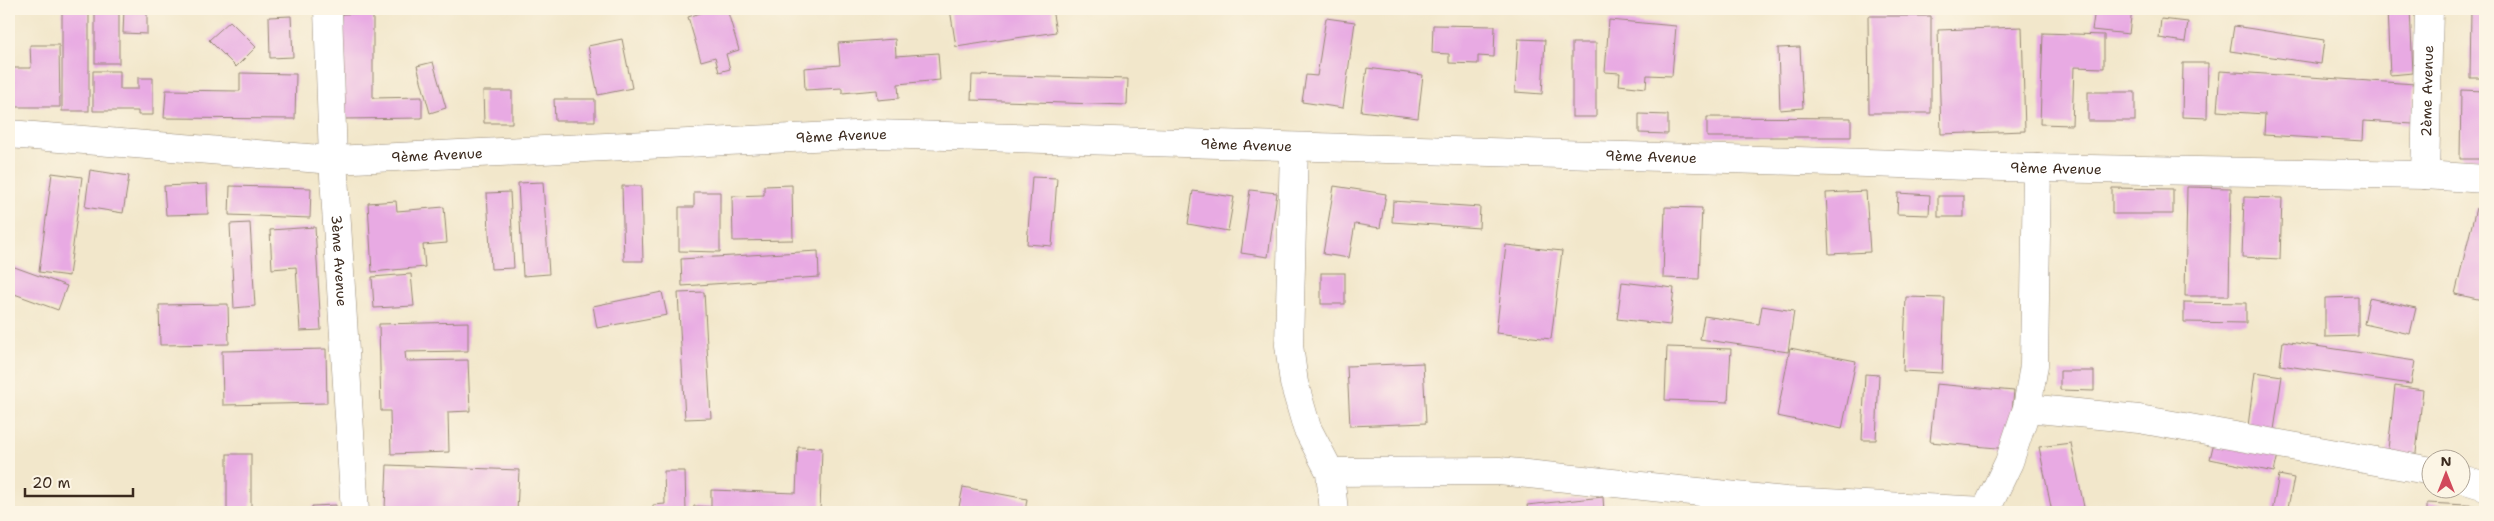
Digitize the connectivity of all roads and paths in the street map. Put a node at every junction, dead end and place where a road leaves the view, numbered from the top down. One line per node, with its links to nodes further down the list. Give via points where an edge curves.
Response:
1 (328, 9): 5 (street, 3ème Avenue)
2 (2429, 9): 7 (street, 2ème Avenue)
3 (9, 134): 5 (street, 9ème Avenue)
4 (1294, 147): 5 (street, 9ème Avenue, via 875,134); 6 (street, 9ème Avenue); 11 (street, via 1290,345 1294,383 1307,428)
5 (333, 160): 14 (street, 3ème Avenue)
6 (2037, 168): 7 (street, 9ème Avenue); 9 (street, via 2034,365)
7 (2425, 175): 8 (street, 9ème Avenue)
8 (2485, 179)
9 (2027, 408): 10 (street, via 2139,419); 16 (street, via 2009,462)
10 (2422, 469)
11 (1330, 472): 15 (street); 16 (street, via 1499,471 1786,501)
12 (2472, 482): 13 (street)
13 (2485, 486)
14 (355, 512)
15 (1334, 512)
16 (1984, 512)

